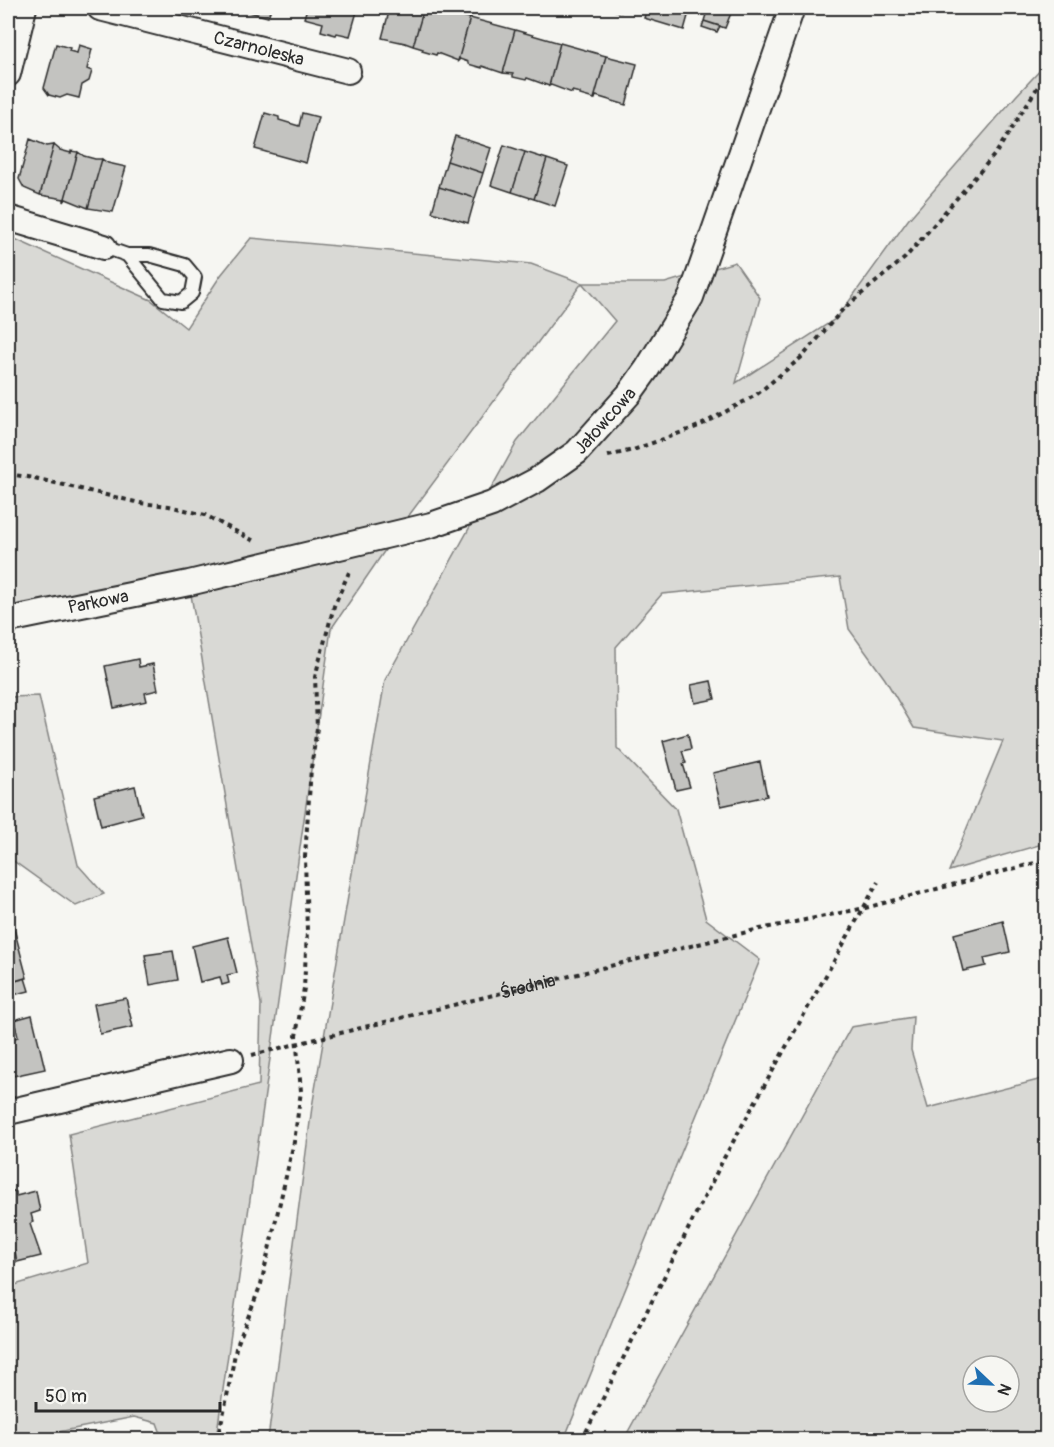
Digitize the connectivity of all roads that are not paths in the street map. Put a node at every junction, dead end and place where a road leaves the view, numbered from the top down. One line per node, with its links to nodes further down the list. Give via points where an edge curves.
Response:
1 (24, 8): 5 (street)
2 (100, 8): 4 (street, Czarnoleska)
3 (792, 8): 9 (street, Jałowcowa, via 691,297 629,394 577,452 537,480 492,504 431,525)
4 (348, 71)
5 (8, 74)
6 (8, 218): 7 (street)
7 (104, 247): 8 (lane)
8 (127, 255): 8 (lane, via 163,299 181,302 192,292 195,277 184,265 149,255)
9 (189, 583): 10 (street, Parkowa)
10 (8, 620)
11 (231, 1060): 12 (street)
12 (8, 1112)

